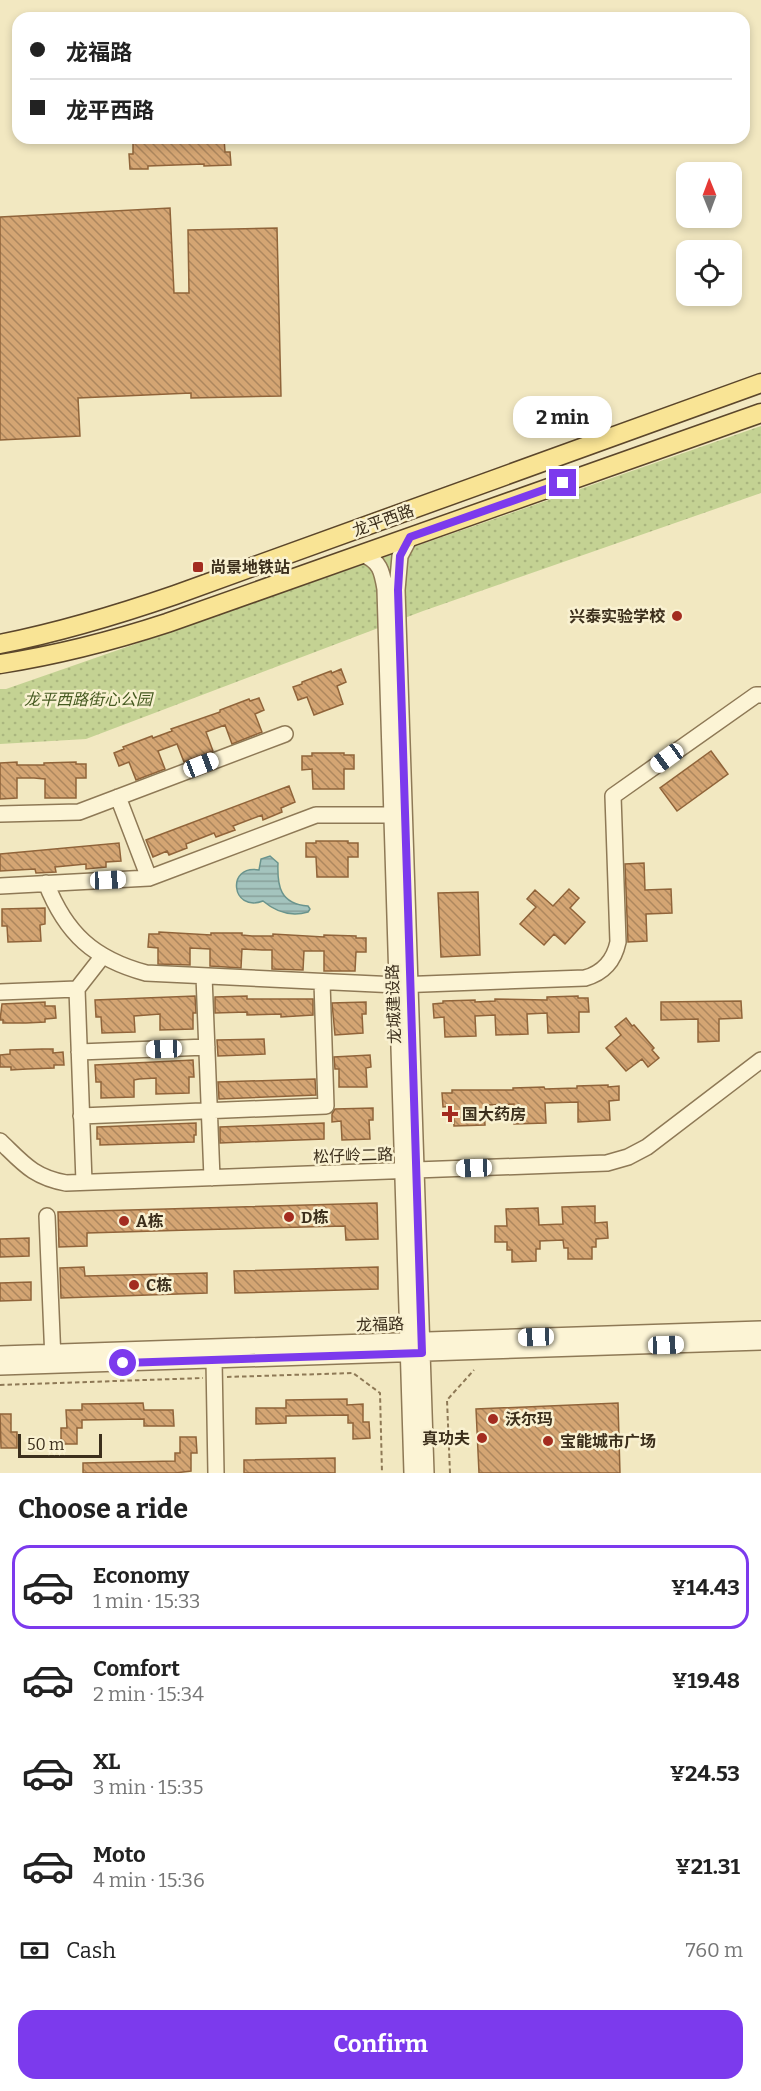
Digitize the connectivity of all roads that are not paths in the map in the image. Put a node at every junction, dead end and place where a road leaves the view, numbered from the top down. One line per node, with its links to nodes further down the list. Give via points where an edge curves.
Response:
1 (761, 383): 5 (main road, 龙平西路, via 175,596 108,618)
2 (761, 412): 3 (main road, 龙平西路)
3 (410, 537): 4 (main road, 龙平西路); 11 (street, 龙城建设路, via 400,556 398,574)
4 (362, 554): 6 (main road, 龙平西路, via 116,639); 11 (street, 龙城建设路, via 378,565 385,589)
5 (0, 644)
6 (0, 664)
7 (761, 695): 18 (street, via 614,796 618,942 605,968 578,979)
8 (285, 734): 9 (street)
9 (118, 797): 10 (street, via 79,812); 12 (street)
10 (0, 814)
11 (398, 815): 12 (street, via 316,815); 18 (street, 龙城建设路)
12 (149, 878): 13 (street)
13 (46, 883): 14 (street); 15 (street, via 67,925)
14 (0, 886)
15 (102, 957): 16 (street, via 146,973); 19 (street)
16 (204, 976): 17 (street); 21 (street)
17 (322, 982): 18 (street); 24 (street, via 326,1106)
18 (404, 985): 27 (street, 龙城建设路)
19 (77, 989): 20 (street); 22 (street)
20 (0, 992)
21 (207, 1047): 22 (street); 24 (street)
22 (79, 1052): 25 (street)
23 (761, 1060): 27 (street, 松仔岭二路, via 647,1147 628,1157 582,1165)
24 (209, 1111): 25 (street); 28 (street)
25 (81, 1116): 29 (street)
26 (0, 1142): 29 (street, 松仔岭二路, via 37,1174 66,1183)
27 (410, 1171): 28 (street, 松仔岭二路); 33 (street, 龙城建设路)
28 (212, 1178): 29 (street, 松仔岭二路)
29 (84, 1182)
30 (47, 1216): 35 (street)
31 (761, 1329): 33 (street, 龙福路)
32 (761, 1342): 33 (street, 龙福路)
33 (415, 1347): 35 (street, 龙福路); 36 (street, 龙福路); 39 (street, 龙城建设路); 40 (street, 龙城建设路)
34 (0, 1354): 35 (street, 龙福路)
35 (53, 1359): 36 (street, 龙福路); 37 (street, 龙福路)
36 (214, 1360): 38 (street)
37 (0, 1367)
38 (216, 1473)
39 (412, 1473)
40 (426, 1473)

